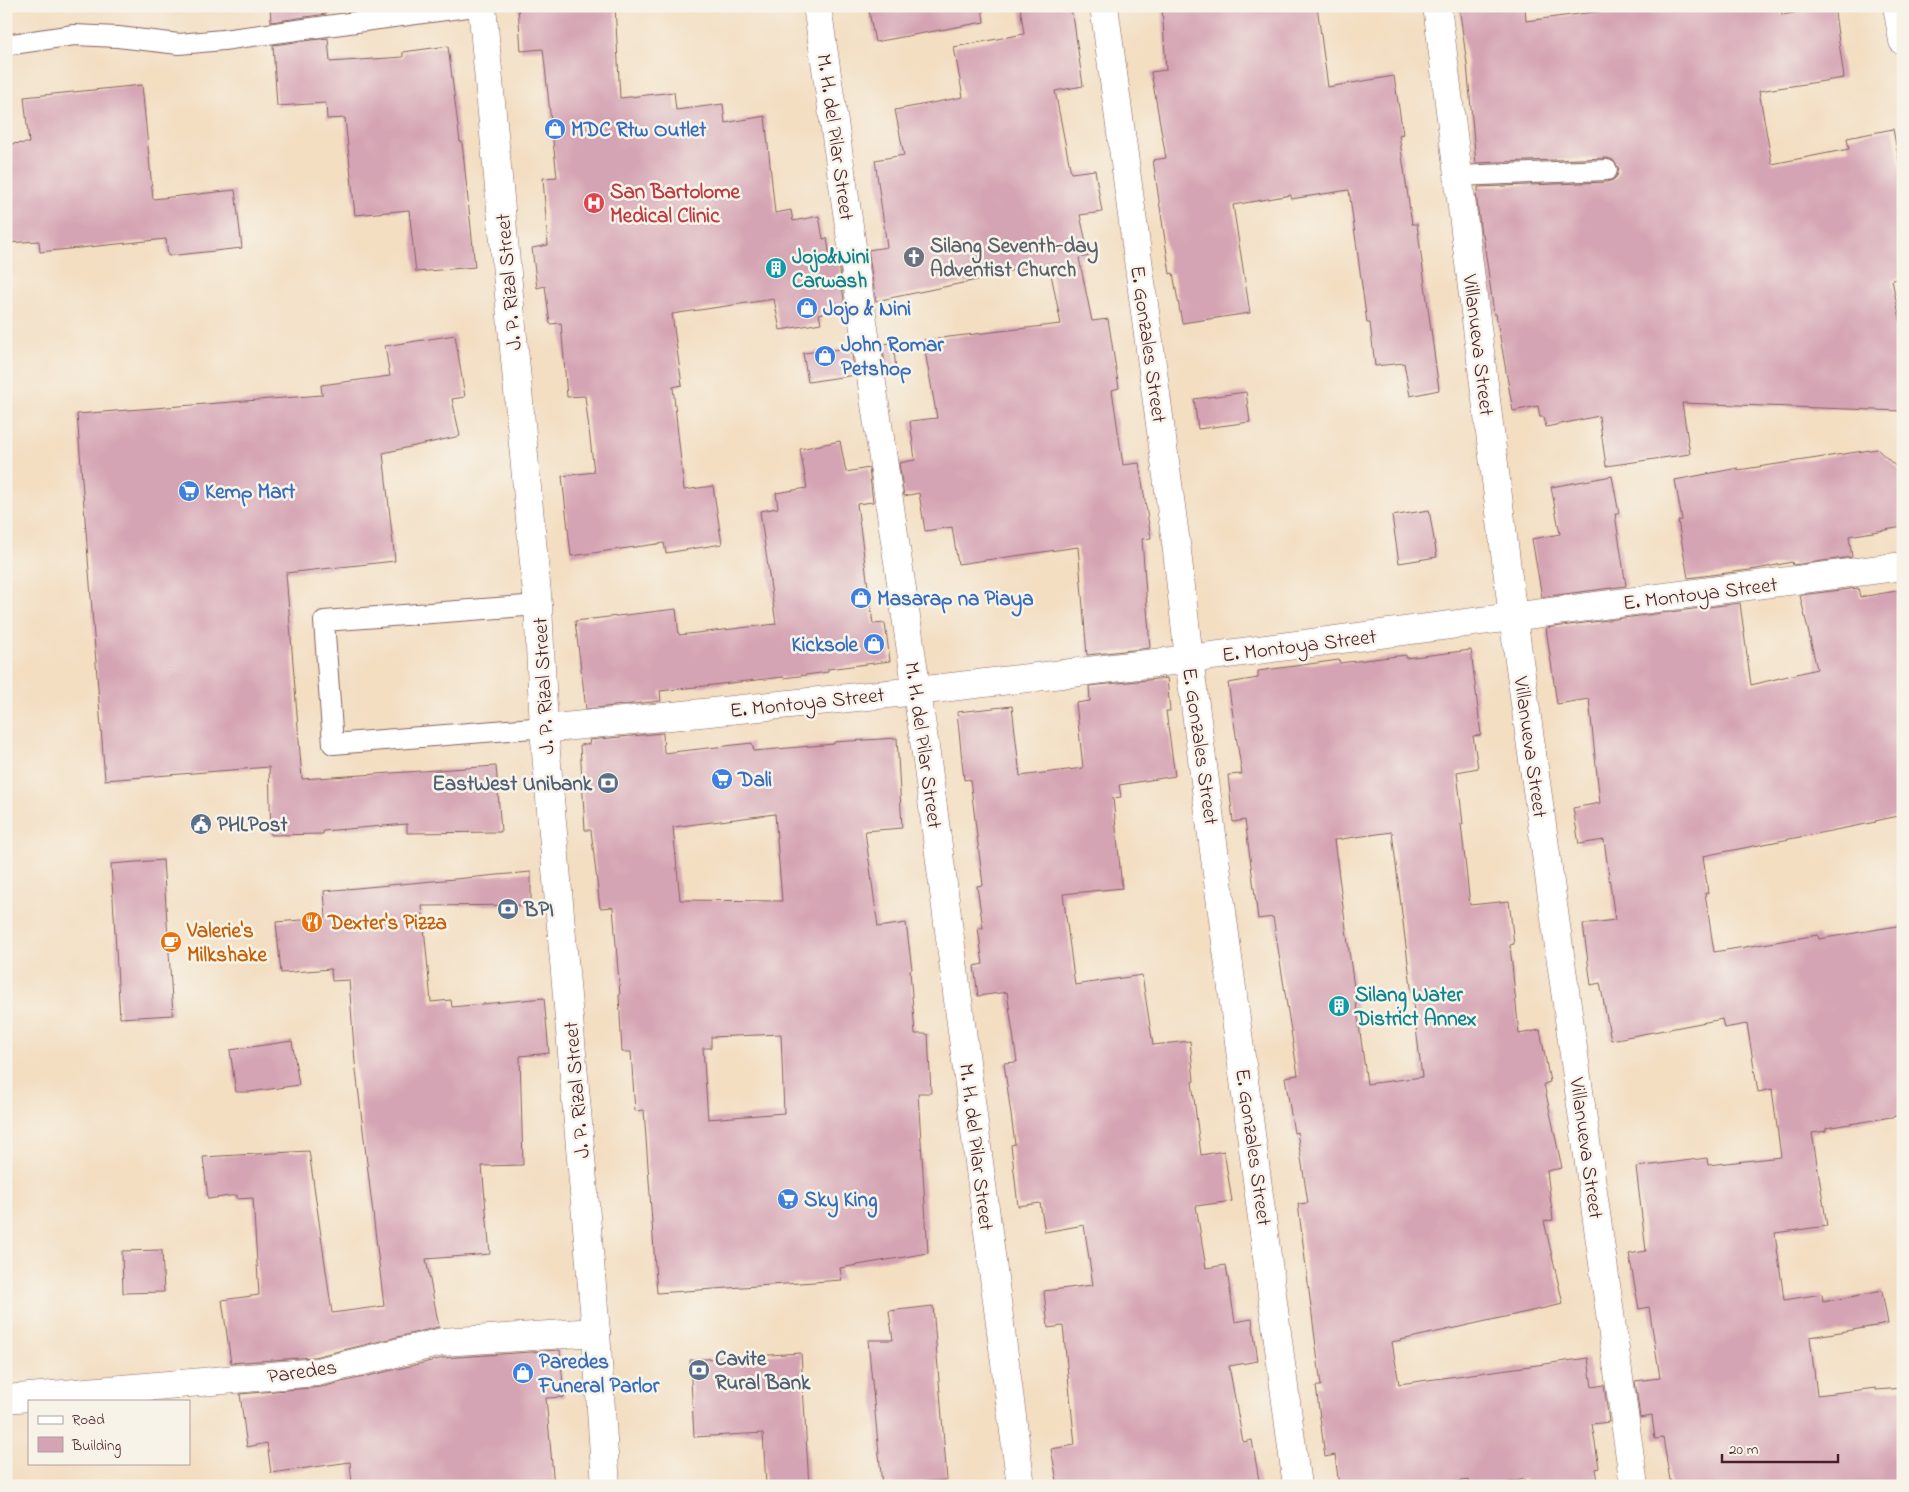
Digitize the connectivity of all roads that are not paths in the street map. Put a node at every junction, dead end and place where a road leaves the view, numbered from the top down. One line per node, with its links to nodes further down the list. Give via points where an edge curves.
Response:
1 (475, 6): 8 (lane, via 179,44 74,36)
2 (482, 6): 12 (street, J. P. Rizal Street)
3 (817, 6): 15 (street, M. H. del Pilar Street)
4 (1104, 6): 14 (street, E. Gonzales Street)
5 (1437, 6): 10 (street, Villanueva Street)
6 (1897, 6): 7 (street)
7 (1903, 40)
8 (6, 45)
9 (1607, 170): 10 (lane)
10 (1458, 176): 13 (street, Villanueva Street)
11 (1903, 566): 13 (street, E. Montoya Street)
12 (538, 605): 16 (street, J. P. Rizal Street); 16 (lane, via 324,621 333,744)
13 (1512, 617): 14 (street, E. Montoya Street); 22 (street, Villanueva Street)
14 (1189, 659): 15 (street, E. Montoya Street); 21 (street, E. Gonzales Street)
15 (917, 691): 16 (street, E. Montoya Street); 20 (street, M. H. del Pilar Street)
16 (544, 729): 17 (street, J. P. Rizal Street)
17 (596, 1332): 18 (street, Paredes, via 442,1342 317,1372); 19 (street, J. P. Rizal Street)
18 (6, 1399)
19 (606, 1486)
20 (1021, 1486)
21 (1297, 1486)
22 (1634, 1486)

